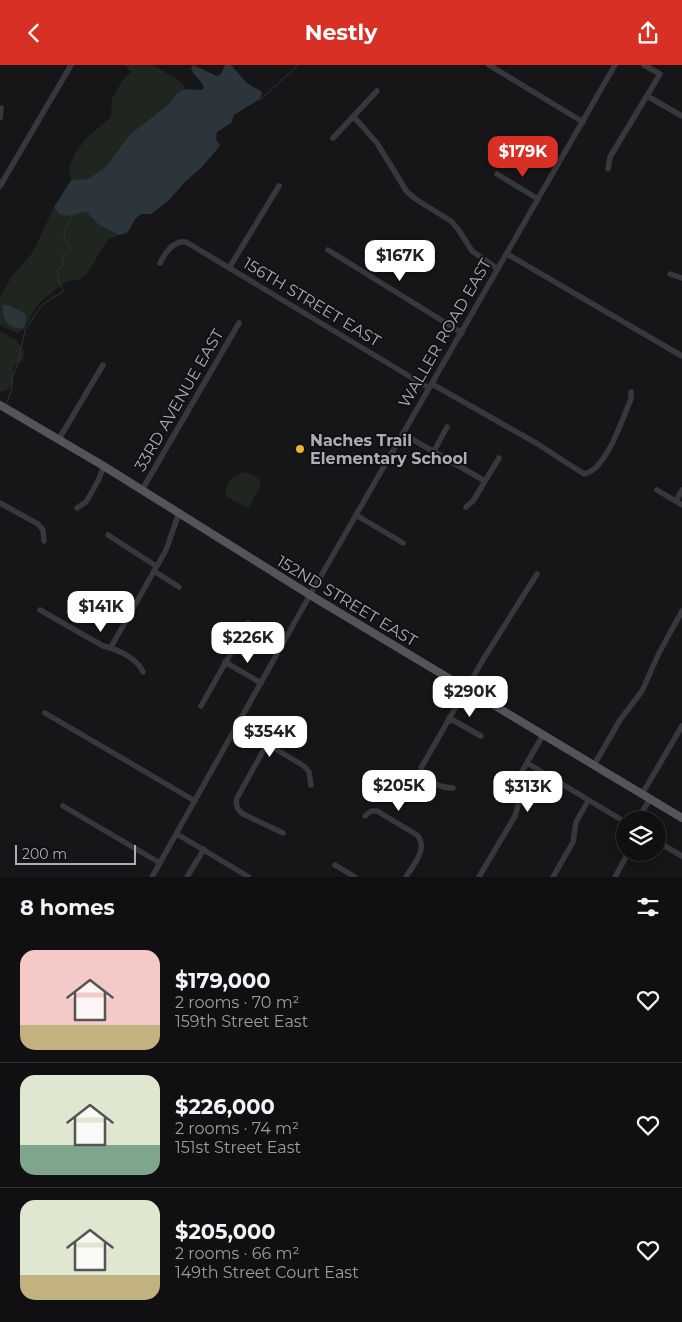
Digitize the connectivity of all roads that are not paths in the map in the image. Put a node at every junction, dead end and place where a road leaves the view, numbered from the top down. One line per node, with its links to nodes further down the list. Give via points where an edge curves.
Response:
1 (71, 65): 15 (street)
2 (490, 65): 11 (street)
3 (616, 65): 11 (street, WALLER ROAD EAST)
4 (644, 65): 6 (street, via 660,74)
5 (377, 91): 9 (street)
6 (647, 96): 8 (street); 13 (street, via 610,157)
7 (1, 108): 10 (street)
8 (682, 116)
9 (354, 117): 12 (street); 22 (street, via 377,143 407,192 451,221 472,251)
10 (0, 118)
11 (583, 122): 17 (street, WALLER ROAD EAST)
12 (333, 138)
13 (608, 169)
14 (497, 174): 17 (street)
15 (0, 185)
16 (279, 186): 21 (street)
17 (538, 199): 19 (street, WALLER ROAD EAST)
18 (328, 251): 26 (street)
19 (507, 254): 22 (street, WALLER ROAD EAST); 27 (street)
20 (160, 263): 21 (street, 156TH STREET EAST, via 179,241)
21 (229, 267): 29 (street, 156TH STREET EAST)
22 (498, 269): 26 (street, WALLER ROAD EAST)
23 (670, 274): 24 (street)
24 (682, 278)
25 (239, 323): 39 (street, 33RD AVENUE EAST)
26 (462, 333): 29 (street, WALLER ROAD EAST)
27 (682, 356)
28 (103, 365): 34 (street)
29 (431, 386): 30 (street, 156TH STREET EAST, via 536,443 584,474 594,470 610,447); 33 (street, WALLER ROAD EAST)
30 (631, 392)
31 (0, 405): 34 (main road, 152ND STREET EAST)
32 (447, 427): 35 (street)
33 (403, 434): 35 (street); 48 (street, WALLER ROAD EAST)
34 (59, 439): 37 (main road, 152ND STREET EAST)
35 (434, 451): 38 (street)
36 (499, 458): 38 (street)
37 (104, 466): 39 (main road, 152ND STREET EAST); 45 (street, via 86,502)
38 (485, 481): 46 (street)
39 (142, 490): 47 (main road, 152ND STREET EAST)
40 (657, 490): 42 (street)
41 (682, 490): 42 (street)
42 (676, 501): 44 (street)
43 (0, 503): 50 (street, via 38,524 43,530)
44 (682, 505)
45 (77, 507)
46 (466, 507)
47 (179, 513): 52 (street, via 172,536); 55 (main road, 152ND STREET EAST)
48 (356, 515): 51 (street); 55 (street, WALLER ROAD EAST)
49 (108, 535): 52 (street)
50 (44, 541)
51 (403, 543)
52 (155, 569): 54 (street); 59 (street)
53 (537, 574): 63 (street)
54 (179, 587)
55 (310, 595): 62 (street, WALLER ROAD EAST); 63 (main road, 152ND STREET EAST)
56 (40, 610): 59 (street, via 104,646)
57 (682, 611): 73 (street, via 642,691 620,720)
58 (248, 623): 60 (street)
59 (112, 647): 61 (street, via 138,663)
60 (225, 662): 62 (street); 64 (street)
61 (143, 672)
62 (261, 683): 67 (street, WALLER ROAD EAST)
63 (466, 689): 66 (street); 69 (main road, 152ND STREET EAST)
64 (201, 706)
65 (44, 713): 78 (street)
66 (449, 718): 70 (street); 75 (street, via 420,771 440,787)
67 (237, 726): 71 (street); 78 (street, WALLER ROAD EAST)
68 (682, 726): 76 (street)
69 (544, 735): 72 (street); 73 (main road, 152ND STREET EAST)
70 (480, 736)
71 (267, 744): 74 (street, via 308,769); 85 (street, via 237,799 236,807 242,814)
72 (527, 763): 79 (street); 99 (street, via 519,782 517,813)
73 (594, 765): 76 (main road, 152ND STREET EAST)
74 (311, 785)
75 (453, 788)
76 (642, 794): 77 (main road, 152ND STREET EAST)
77 (650, 799): 81 (street); 84 (main road, 152ND STREET EAST)
78 (195, 801): 86 (street, WALLER ROAD EAST)
79 (588, 801): 83 (street); 100 (street, via 576,822 573,842)
80 (63, 806): 91 (street)
81 (643, 811)
82 (365, 816): 98 (street, via 376,811 417,835 422,843 420,852)
83 (616, 817)
84 (682, 818)
85 (283, 833)
86 (177, 834): 88 (street); 91 (street, WALLER ROAD EAST)
87 (666, 847): 89 (street)
88 (204, 849): 95 (street); 96 (street)
89 (682, 856)
90 (624, 861): 93 (street)
91 (160, 863): 94 (street, WALLER ROAD EAST)
92 (335, 865): 97 (street)
93 (617, 876)
94 (152, 877)
95 (187, 877)
96 (249, 877)
97 (355, 877)
98 (406, 877)
99 (479, 877)
100 (553, 877)

